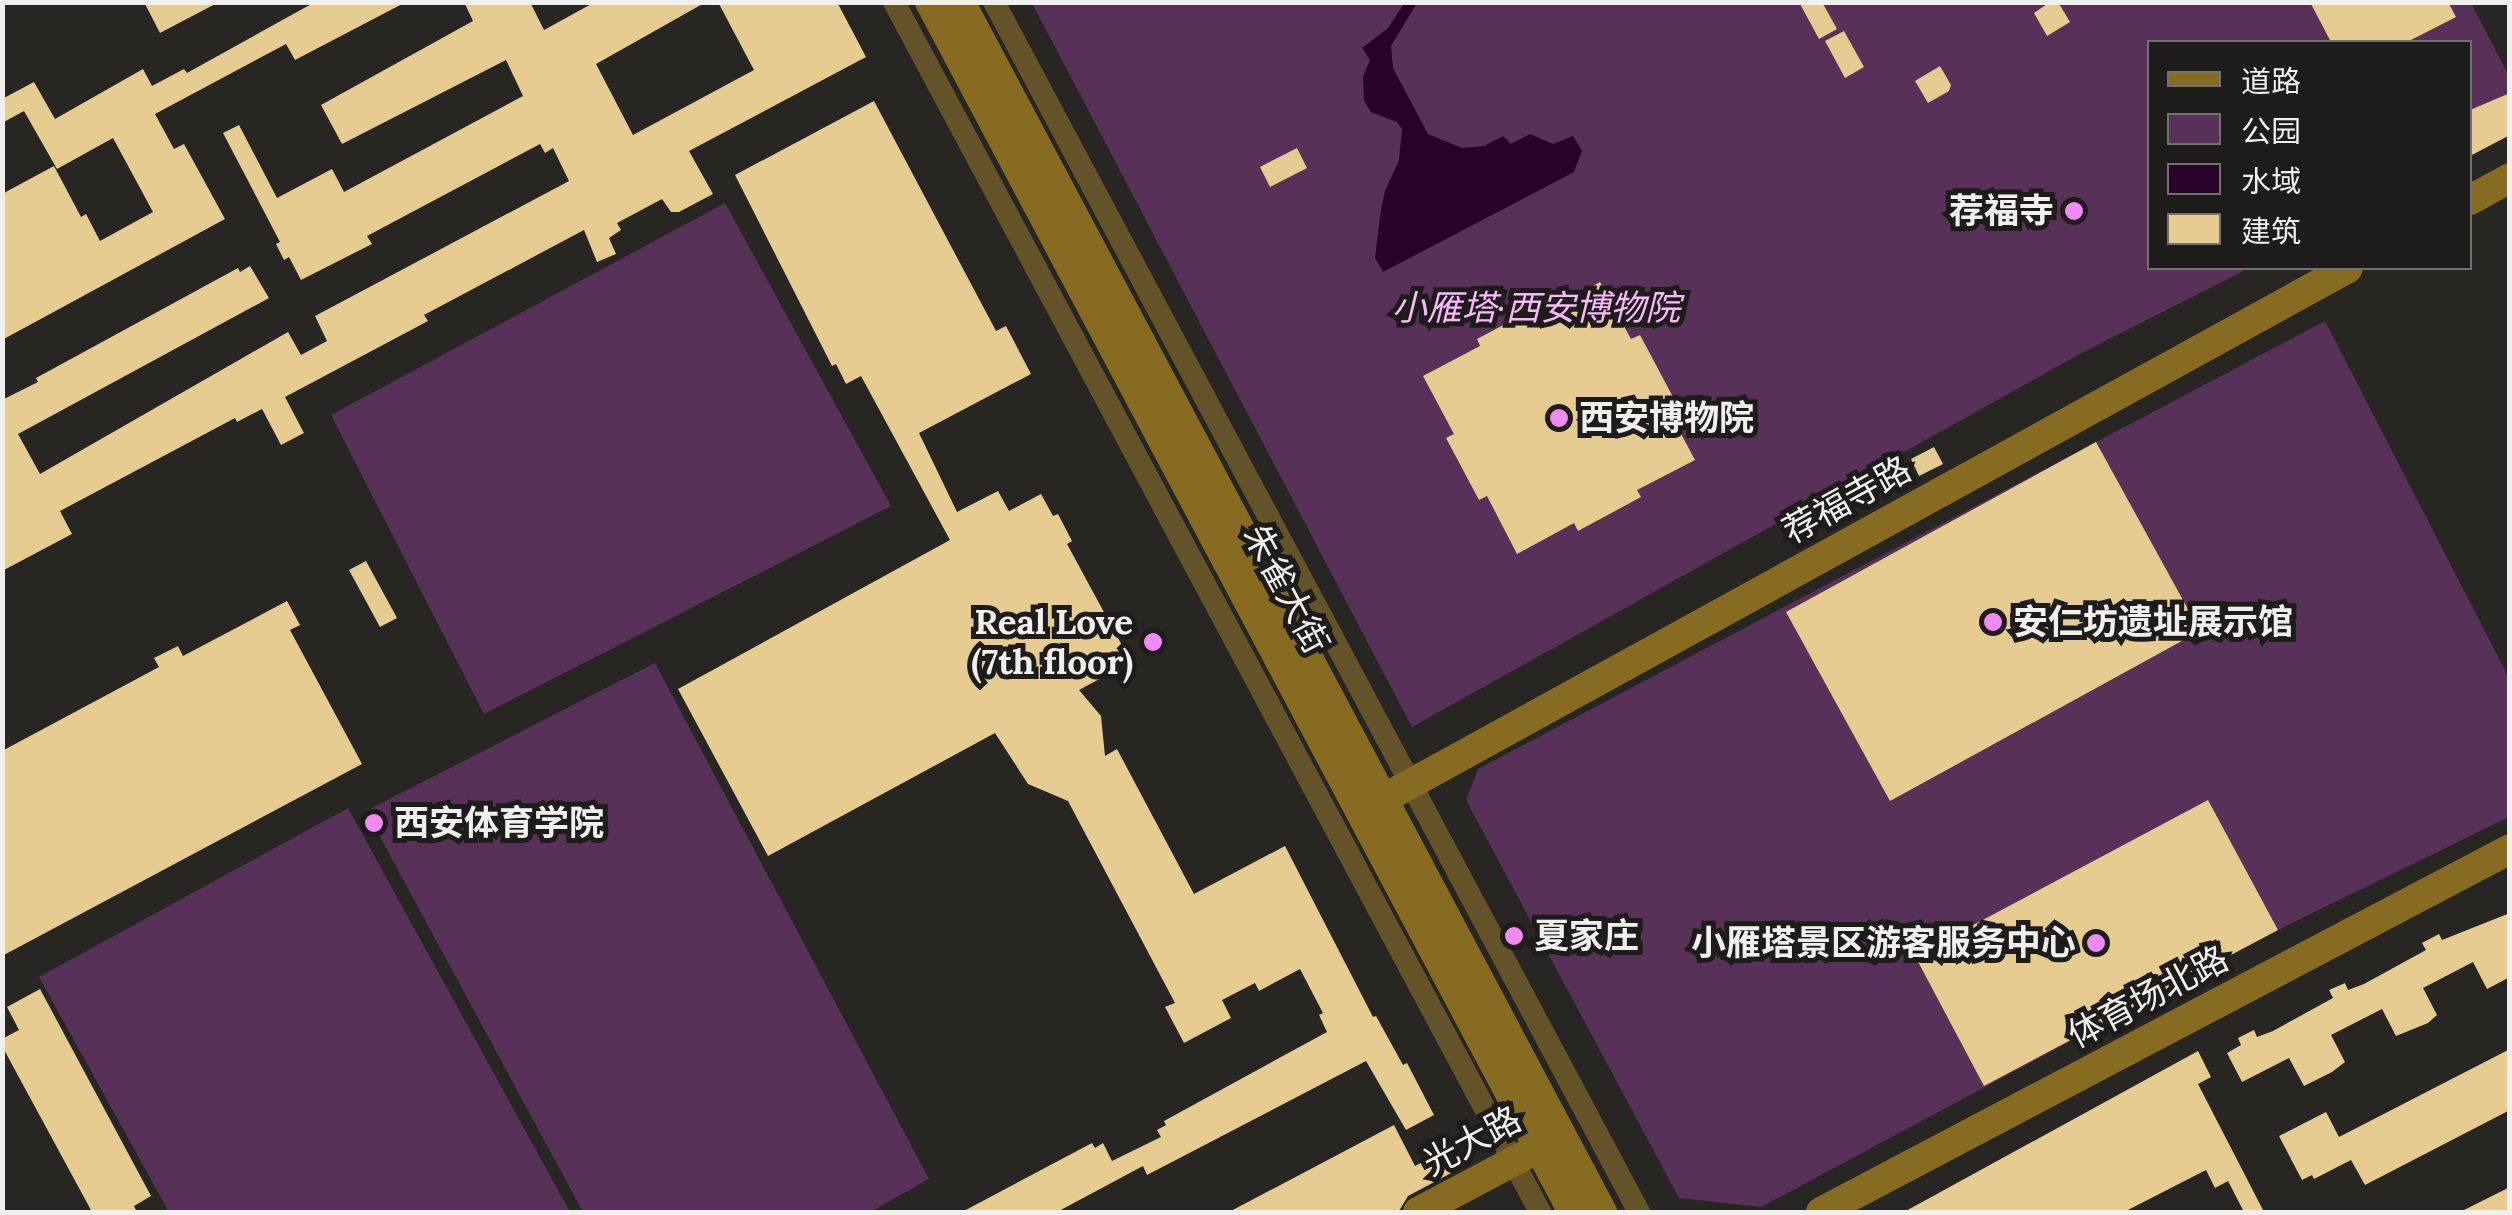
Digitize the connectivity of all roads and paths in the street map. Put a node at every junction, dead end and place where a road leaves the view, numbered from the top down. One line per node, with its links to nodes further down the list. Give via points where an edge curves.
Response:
1 (894, 2): 11 (street)
2 (930, 2): 11 (main road, 朱雀大街)
3 (960, 2): 9 (main road, 朱雀大街)
4 (994, 2): 8 (street)
5 (2510, 178): 6 (main road)
6 (2472, 199)
7 (2344, 270): 8 (main road, 荐福寺路)
8 (1410, 784): 9 (main road, 荐福寺路); 16 (street)
9 (1383, 799): 11 (main road, 朱雀大街)
10 (2508, 854): 17 (main road, 体育场北路)
11 (1537, 1149): 12 (main road, 光大路); 13 (street); 14 (main road, 朱雀大街); 15 (main road, 朱雀大街)
12 (1418, 1212)
13 (1540, 1212)
14 (1573, 1212)
15 (1602, 1212)
16 (1639, 1212)
17 (1821, 1212)

